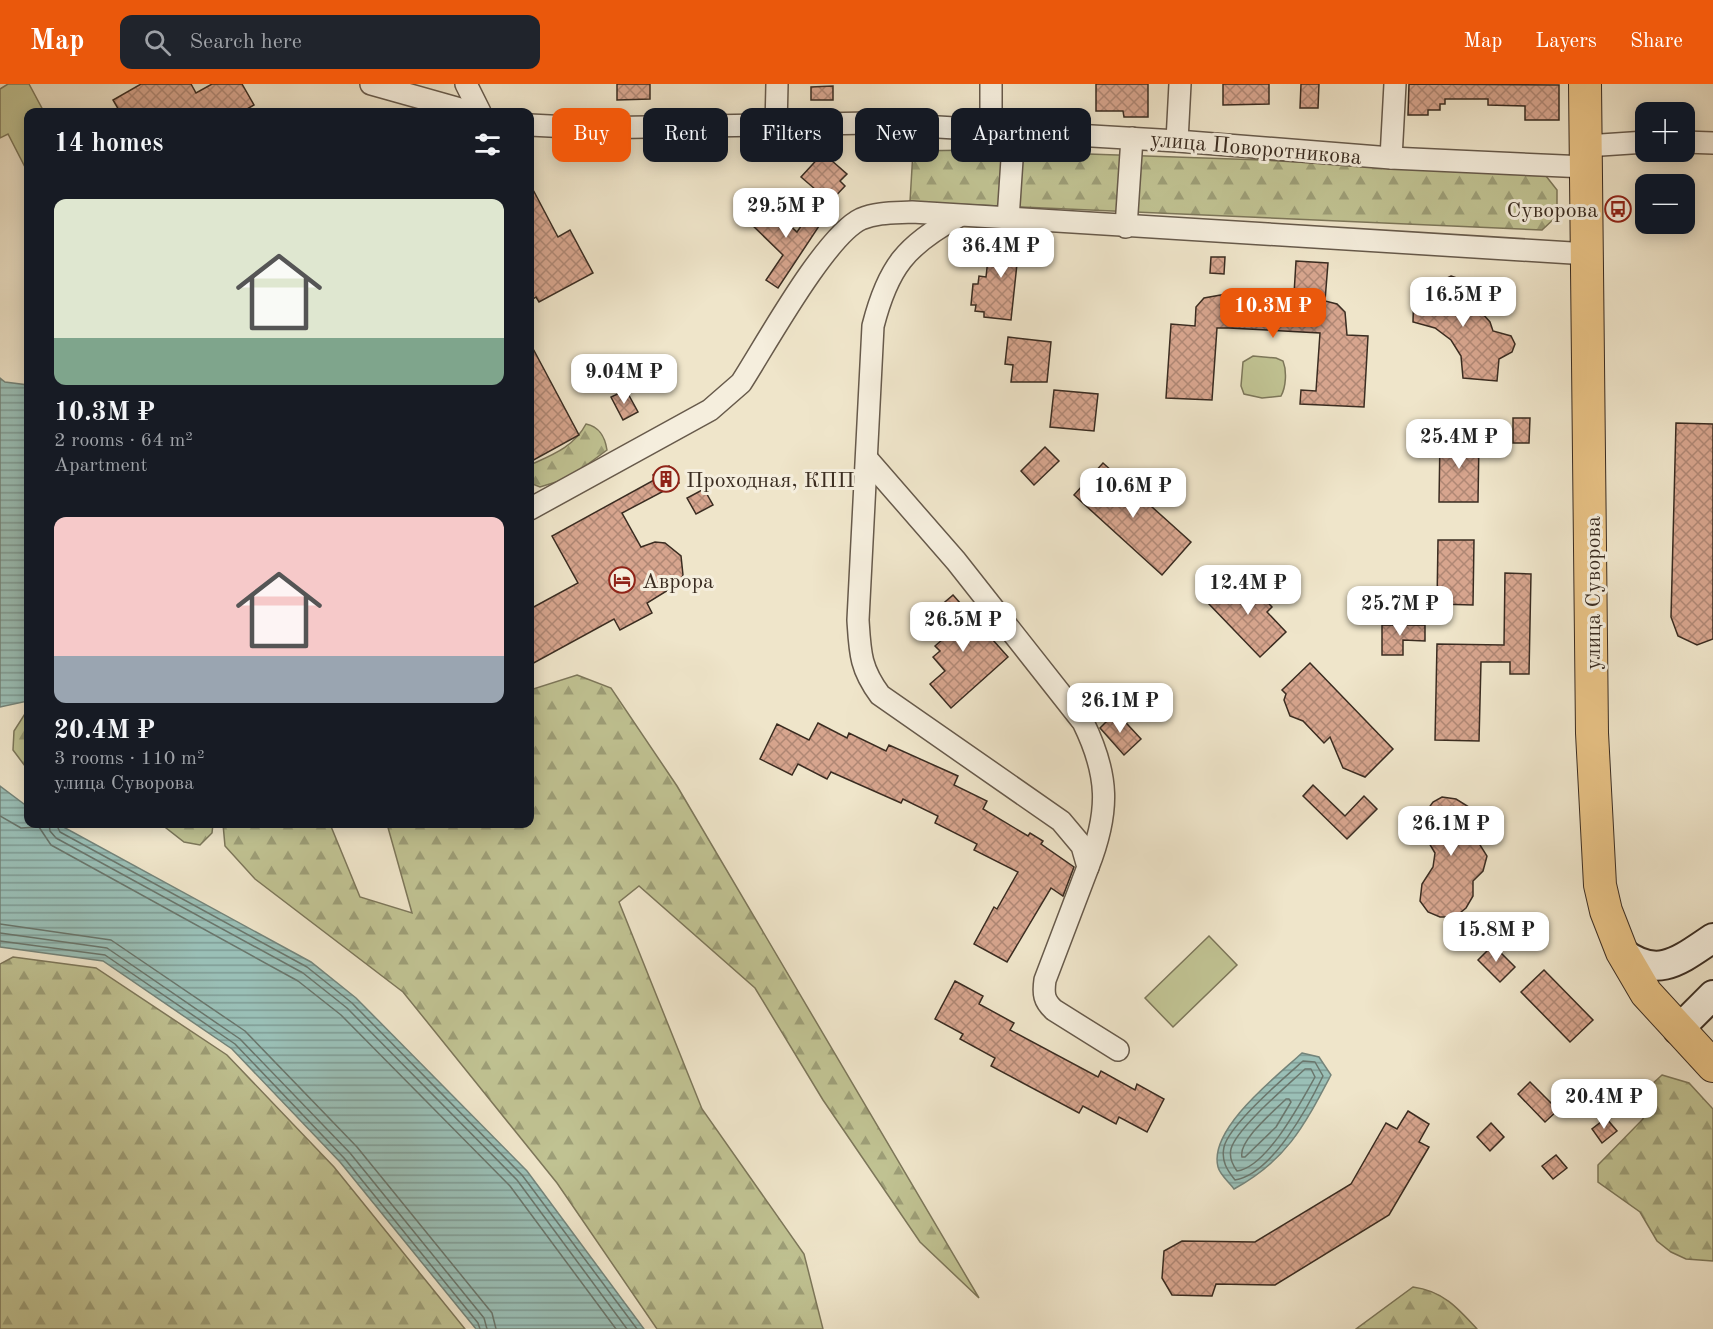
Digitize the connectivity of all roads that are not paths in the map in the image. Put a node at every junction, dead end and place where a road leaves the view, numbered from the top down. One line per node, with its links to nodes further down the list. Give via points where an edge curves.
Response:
1 (371, 84): 8 (street)
2 (466, 84): 9 (street)
3 (777, 84): 10 (street)
4 (991, 84): 11 (street)
5 (1180, 84): 18 (street)
6 (1395, 84): 23 (street)
7 (1585, 84): 22 (main road, улица Суворова)
8 (457, 108)
9 (478, 108)
10 (776, 108)
11 (992, 108)
12 (843, 124): 14 (street, улица Поворотникова)
13 (534, 126): 15 (street, улица Поворотникова, via 555,129)
14 (951, 126)
15 (740, 127)
16 (1091, 135): 17 (street, улица Поворотникова)
17 (1132, 138): 18 (street, улица Поворотникова); 27 (street)
18 (1177, 141): 23 (street, улица Поворотникова)
19 (1695, 142): 20 (street)
20 (1713, 143)
21 (1635, 145): 22 (street, улица Поворотникова)
22 (1586, 157): 23 (street, улица Поворотникова); 28 (main road, улица Суворова)
23 (1391, 158)
24 (1012, 162): 26 (street)
25 (959, 216): 26 (street); 29 (street, via 924,236 901,260 881,293 873,326); 30 (street, via 912,212 861,219 833,243 741,383 727,398)
26 (1008, 219): 27 (street)
27 (1126, 227): 28 (street)
28 (1588, 255): 33 (main road, улица Суворова, via 1594,820 1600,885)
29 (868, 460): 31 (street, via 956,561 1083,722 1097,751 1104,783 1098,842); 31 (street, via 858,620 866,676 880,695 1061,821 1082,846)
30 (534, 507)
31 (1088, 867): 36 (street, via 1045,980 1044,993 1054,1010)
32 (1713, 939): 33 (main road, via 1669,964 1650,967 1636,963)
33 (1622, 952): 35 (main road, улица Суворова, via 1646,993)
34 (1713, 995): 35 (main road)
35 (1677, 1030): 37 (main road, улица Суворова)
36 (1118, 1050)
37 (1713, 1066)

